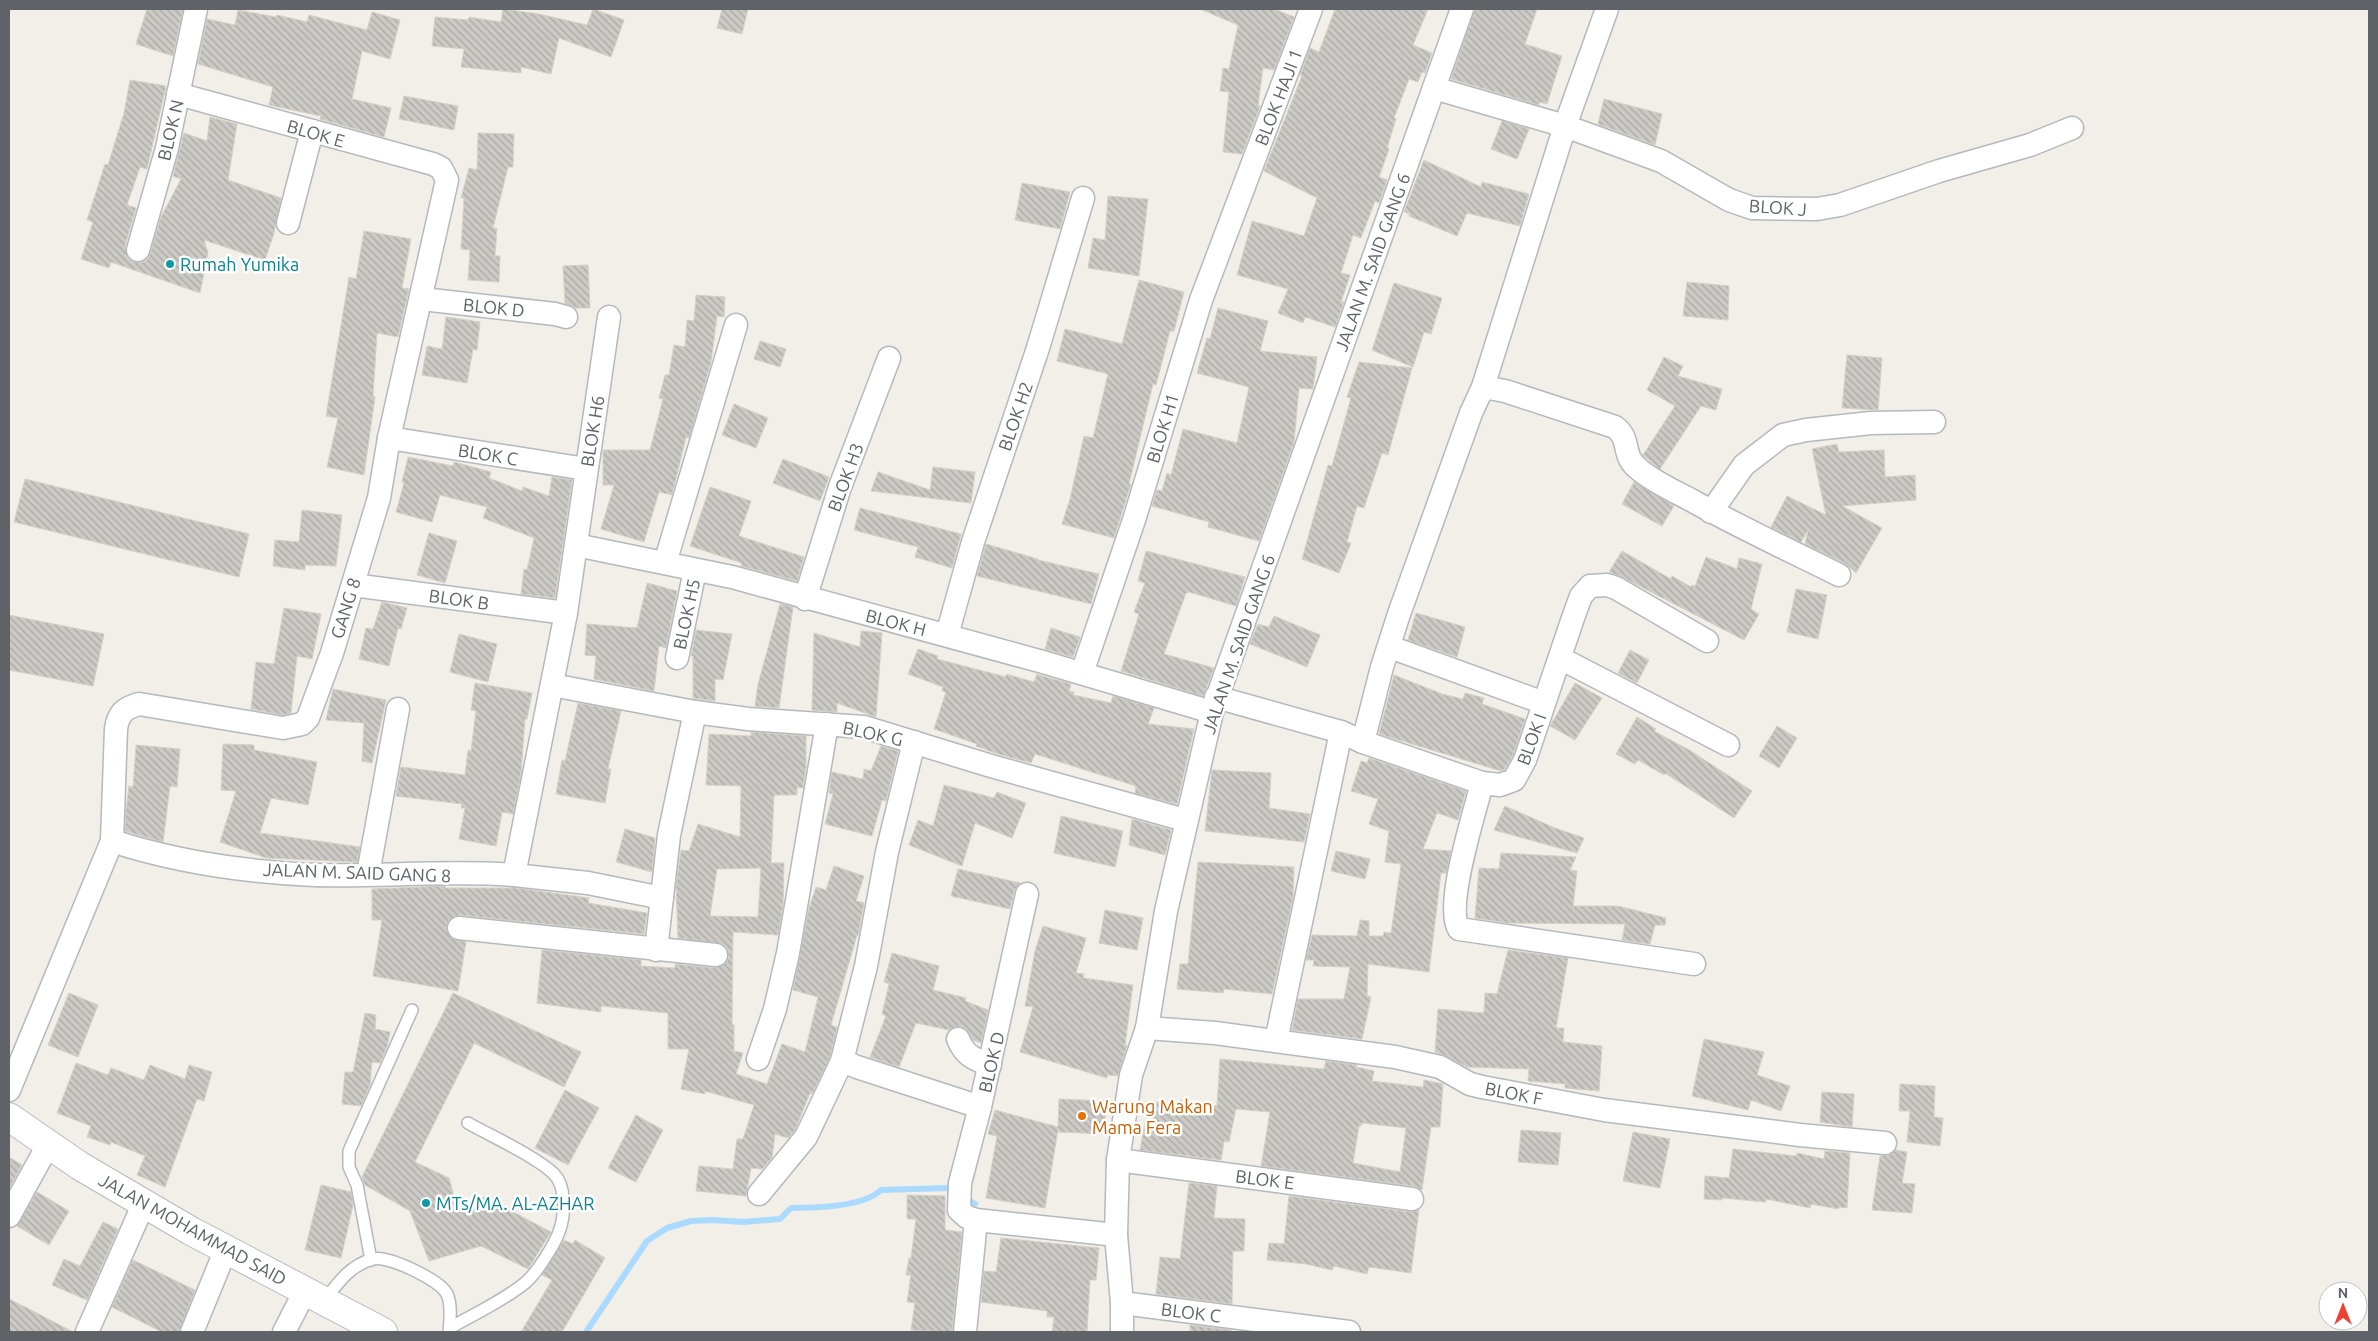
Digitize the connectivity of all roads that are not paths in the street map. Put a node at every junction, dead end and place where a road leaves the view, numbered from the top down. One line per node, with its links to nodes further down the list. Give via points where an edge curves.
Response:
1 (196, 9): 6 (street, BLOK N)
2 (1311, 9): 11 (street, BLOK HAJI 1)
3 (1462, 9): 5 (street, JALAN M. SAID GANG 6)
4 (1607, 9): 7 (street)
5 (1434, 88): 7 (street, BLOK J); 40 (street, JALAN M. SAID GANG 6)
6 (178, 94): 9 (street, BLOK E); 14 (street, BLOK N, via 167,148)
7 (1565, 126): 8 (street, BLOK J, via 1661,161 1729,200 1752,208 1789,209 1840,205 1929,174 2030,145); 20 (street)
8 (2072, 128)
9 (312, 131): 10 (street, BLOK E, via 433,164 441,168); 13 (street)
10 (447, 180): 15 (street, GANG 8)
11 (1245, 184): 37 (street, BLOK H1, via 1201,300 1134,520)
12 (1083, 198): 32 (street, BLOK H2)
13 (288, 223)
14 (138, 250)
15 (422, 299): 16 (street, BLOK D); 22 (street, GANG 8)
16 (566, 317)
17 (609, 317): 23 (street, BLOK H6)
18 (736, 325): 26 (street)
19 (889, 358): 30 (street, BLOK H3, via 840,487)
20 (1483, 387): 24 (street, via 1505,391 1615,427 1625,440 1626,454 1632,464); 34 (street, via 1399,614)
21 (1934, 422): 24 (street, via 1871,423 1783,435 1744,465)
22 (389, 438): 23 (street, BLOK C); 29 (street, GANG 8, via 379,498)
23 (586, 469): 25 (street, BLOK H6)
24 (1711, 512): 28 (street)
25 (576, 545): 26 (street, BLOK H); 31 (street, BLOK H6)
26 (665, 563): 27 (street, BLOK H)
27 (695, 570): 30 (street, BLOK H, via 732,577); 35 (street, BLOK H5)
28 (1839, 575)
29 (352, 584): 31 (street, BLOK B); 50 (street, GANG 8, via 312,709 302,724 283,728 139,704 121,713 115,742)
30 (805, 599): 32 (street, BLOK H)
31 (566, 613): 38 (street, BLOK H6)
32 (946, 635): 37 (street, BLOK H)
33 (1707, 641): 36 (street, BLOK I, via 1616,588 1597,584 1585,589 1581,596)
34 (1390, 647): 39 (street); 46 (street)
35 (677, 658)
36 (1560, 658): 39 (street, BLOK I); 47 (street)
37 (1082, 674): 40 (street, BLOK H)
38 (552, 685): 42 (street, BLOK G); 52 (street, BLOK H6)
39 (1544, 703): 48 (street, BLOK I, via 1526,760 1514,780 1500,785)
40 (1214, 705): 44 (street, BLOK I); 49 (street, JALAN M. SAID GANG 6)
41 (398, 709): 51 (street)
42 (695, 712): 43 (street, BLOK G); 54 (street, via 669,835)
43 (826, 724): 45 (street, BLOK G, via 864,727); 63 (street, via 788,953 775,1010)
44 (1341, 732): 46 (street, BLOK I); 62 (street)
45 (914, 742): 49 (street, BLOK G); 64 (street)
46 (1363, 742): 48 (street, BLOK I)
47 (1728, 745)
48 (1482, 783): 58 (street, via 1454,906 1455,923 1459,929)
49 (1186, 820): 60 (street, JALAN M. SAID GANG 6)
50 (112, 841): 51 (street, JALAN M. SAID GANG 8, via 191,862 312,874); 66 (street)
51 (368, 874): 52 (street, JALAN M. SAID GANG 8)
52 (514, 875): 54 (street, JALAN M. SAID GANG 8)
53 (1028, 894): 65 (street, BLOK D)
54 (662, 898): 56 (street)
55 (459, 928): 56 (street)
56 (656, 950): 57 (street)
57 (716, 955)
58 (1694, 964)
59 (412, 1010): 80 (lane, via 349,1151 349,1167 357,1185)
60 (1147, 1028): 62 (street, BLOK F); 72 (street, JALAN M. SAID GANG 6, via 1131,1075)
61 (958, 1039): 65 (street, via 970,1058)
62 (1276, 1041): 70 (street, BLOK F, via 1423,1062 1440,1067 1470,1084 1604,1110)
63 (758, 1059)
64 (842, 1061): 67 (street); 73 (street, via 806,1137)
65 (990, 1065): 67 (street, BLOK D)
66 (9, 1090)
67 (980, 1107): 76 (street, BLOK D, via 960,1183)
68 (9, 1117): 71 (street, JALAN MOHAMMAD SAID)
69 (468, 1123): 83 (lane, via 555,1175 564,1208 560,1230 526,1282)
70 (1885, 1143)
71 (48, 1145): 75 (street, JALAN MOHAMMAD SAID); 77 (street)
72 (1118, 1160): 74 (street, BLOK E); 78 (street, JALAN M. SAID GANG 6)
73 (759, 1194)
74 (1412, 1199)
75 (144, 1203): 79 (street, JALAN MOHAMMAD SAID); 84 (street)
76 (967, 1215): 78 (street); 88 (street, BLOK D)
77 (9, 1216)
78 (1116, 1235): 82 (street, JALAN M. SAID GANG 6)
79 (226, 1249): 81 (street, JALAN MOHAMMAD SAID); 85 (street)
80 (371, 1260): 81 (lane, via 346,1273); 83 (lane, via 383,1258 438,1283 448,1295)
81 (315, 1296): 86 (street); 87 (street, JALAN MOHAMMAD SAID)
82 (1122, 1303): 89 (street, JALAN M. SAID GANG 6); 90 (street, BLOK C)
83 (450, 1330)
84 (87, 1332)
85 (192, 1332)
86 (284, 1332)
87 (383, 1332)
88 (965, 1332)
89 (1122, 1332)
90 (1349, 1332)

